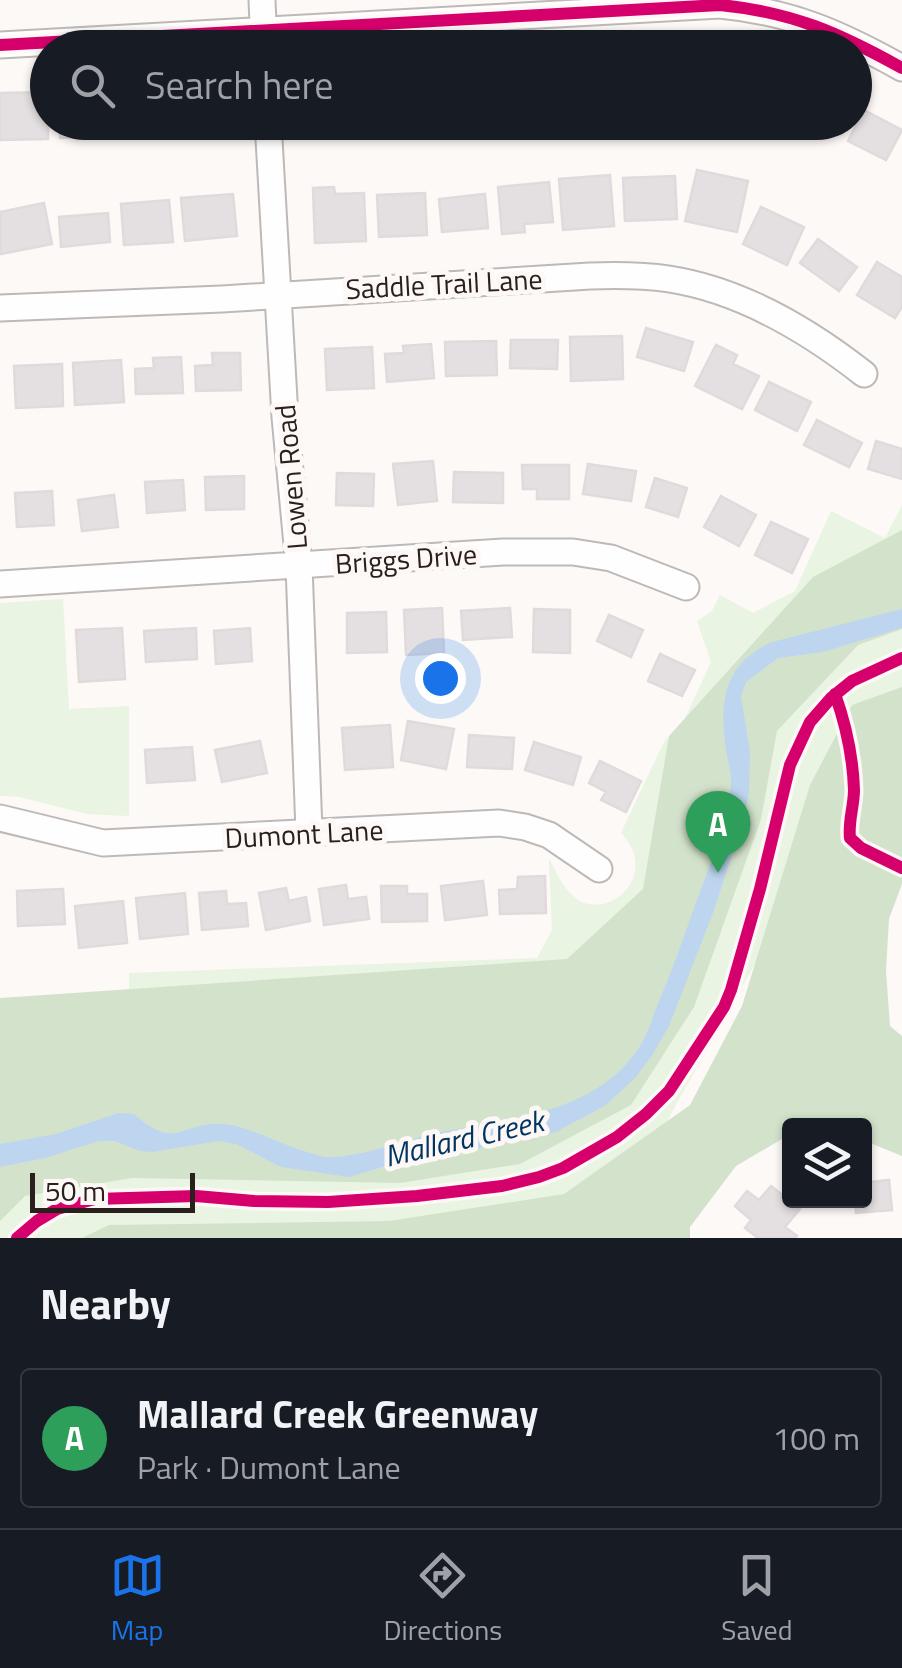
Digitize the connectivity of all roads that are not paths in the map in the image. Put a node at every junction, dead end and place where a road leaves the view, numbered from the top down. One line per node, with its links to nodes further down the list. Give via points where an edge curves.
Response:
1 (262, 0): 2 (street)
2 (264, 30)
3 (375, 30): 4 (street, via 720,5)
4 (825, 30)
5 (30, 43): 6 (street)
6 (0, 44)
7 (872, 53): 8 (street)
8 (902, 68)
9 (269, 140): 10 (street, Lowen Road)
10 (277, 295): 11 (street, Saddle Trail Lane); 12 (street, Saddle Trail Lane, via 590,276 671,280 767,312); 13 (street, Lowen Road)
11 (0, 308)
12 (864, 374)
13 (299, 566): 14 (street, Briggs Drive); 15 (street, Briggs Drive, via 573,552 611,558); 17 (street, Lowen Road)
14 (0, 584)
15 (686, 587)
16 (0, 818): 17 (street, Dumont Lane, via 104,843)
17 (308, 832): 18 (street, Dumont Lane, via 499,823 549,835)
18 (598, 869)

